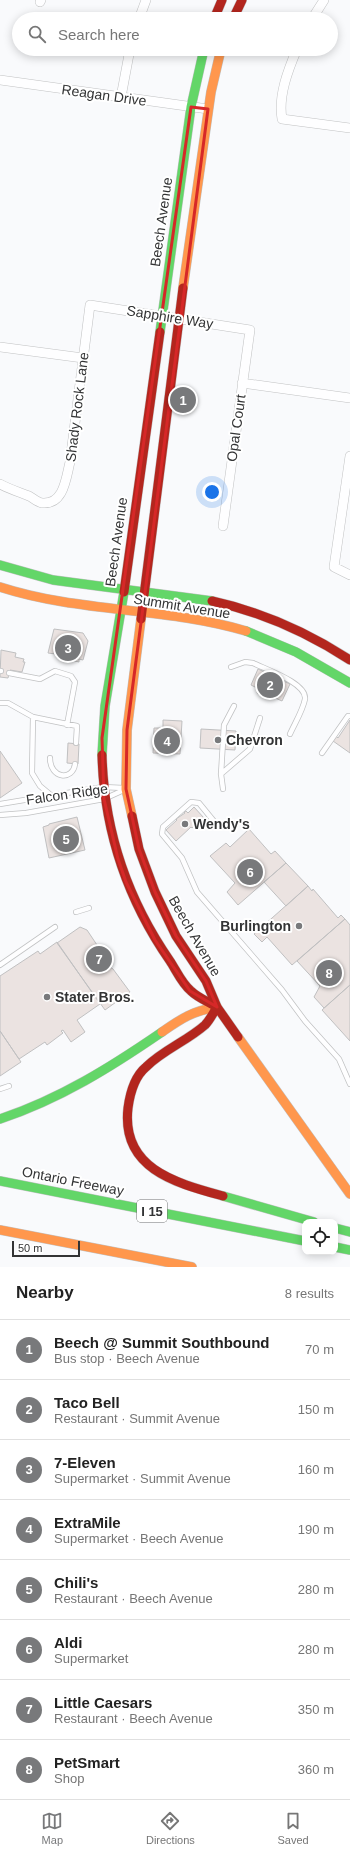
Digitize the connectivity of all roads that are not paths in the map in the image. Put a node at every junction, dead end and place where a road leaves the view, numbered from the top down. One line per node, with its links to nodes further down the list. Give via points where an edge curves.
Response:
1 (146, 0): 5 (street)
2 (222, 0): 6 (main road)
3 (242, 0): 7 (main road)
4 (324, 0): 8 (street)
5 (142, 12)
6 (217, 12)
7 (236, 12)
8 (316, 12)
9 (129, 56): 14 (street)
10 (202, 56): 15 (main road, Beech Avenue)
11 (219, 56): 16 (main road, Beech Avenue)
12 (294, 56): 17 (street, via 281,104 282,119)
13 (0, 80): 14 (street, Reagan Drive)
14 (121, 97): 15 (street, Reagan Drive)
15 (191, 107): 16 (street, Reagan Drive); 19 (main road, Beech Avenue)
16 (208, 109): 20 (main road, Beech Avenue)
17 (350, 128)
18 (90, 305): 19 (street, Sapphire Way); 23 (street, Shady Rock Lane)
19 (162, 315): 20 (street, Sapphire Way); 32 (main road, Beech Avenue)
20 (180, 318): 21 (street, Sapphire Way); 33 (main road, Beech Avenue)
21 (250, 330): 24 (street, Opal Court)
22 (0, 347): 23 (street)
23 (83, 358): 27 (street, Shady Rock Lane, via 70,462 59,497 51,503 40,503 30,496)
24 (242, 383): 25 (street); 28 (street, Opal Court)
25 (350, 398)
26 (350, 456): 30 (street, via 334,568)
27 (0, 484)
28 (222, 526)
29 (0, 564): 32 (main road, Summit Avenue, via 61,581)
30 (350, 575)
31 (0, 587): 34 (main road, Summit Avenue, via 49,601)
32 (124, 589): 33 (main road, Summit Avenue); 34 (main road, Beech Avenue)
33 (145, 592): 35 (main road, Beech Avenue); 36 (main road, Summit Avenue, via 247,610 292,627 327,644)
34 (120, 610): 35 (main road, Summit Avenue); 52 (main road, Beech Avenue, via 105,706 102,738)
35 (142, 612): 39 (main road, Summit Avenue, via 202,621 239,630 298,652); 53 (main road, Beech Avenue, via 127,730)
36 (350, 660)
37 (231, 667): 46 (lane, via 246,662 253,663 303,689 305,698)
38 (9, 673): 45 (lane, via 40,679 55,671 71,676 75,682)
39 (350, 683)
40 (0, 703): 43 (lane, via 8,703)
41 (234, 706): 51 (lane, via 224,725)
42 (350, 716): 48 (lane)
43 (33, 717): 45 (lane); 55 (lane, via 32,773 40,786)
44 (260, 718): 51 (lane, via 250,749)
45 (68, 725): 47 (lane, via 77,726)
46 (290, 734)
47 (76, 743)
48 (322, 753)
49 (50, 758): 50 (lane, via 50,766 60,775 71,773)
50 (75, 764)
51 (221, 774): 54 (lane)
52 (103, 787): 53 (lane, Falcon Ridge); 55 (lane, Falcon Ridge); 56 (main road, Beech Avenue)
53 (126, 789): 56 (lane, Falcon Ridge); 64 (main road, Beech Avenue, via 139,849 155,892 176,936 206,980)
54 (224, 790)
55 (52, 796): 57 (lane, Falcon Ridge)
56 (104, 799): 58 (lane, Falcon Ridge); 64 (main road, Beech Avenue, via 118,859 140,914 190,991)
57 (0, 804)
58 (0, 815)
59 (218, 825): 65 (lane, via 199,803 191,802 163,827 162,834 182,858 197,892 339,1059)
60 (89, 908): 61 (lane)
61 (76, 912)
62 (55, 927): 63 (lane)
63 (0, 965)
64 (217, 1007): 68 (main road, via 185,1016 52,1100); 70 (main road, Beech Avenue); 71 (main road, via 206,1024 145,1067 130,1094 128,1132 136,1150 147,1164 167,1178)
65 (350, 1084)
66 (9, 1086): 67 (lane)
67 (0, 1089)
68 (0, 1119)
69 (0, 1181): 75 (main road, Ontario Freeway / I 15)
70 (350, 1194)
71 (304, 1219)
72 (338, 1229): 74 (main road)
73 (0, 1230): 78 (main road)
74 (350, 1232)
75 (302, 1240)
76 (338, 1248): 77 (main road)
77 (350, 1250)
78 (192, 1267)

